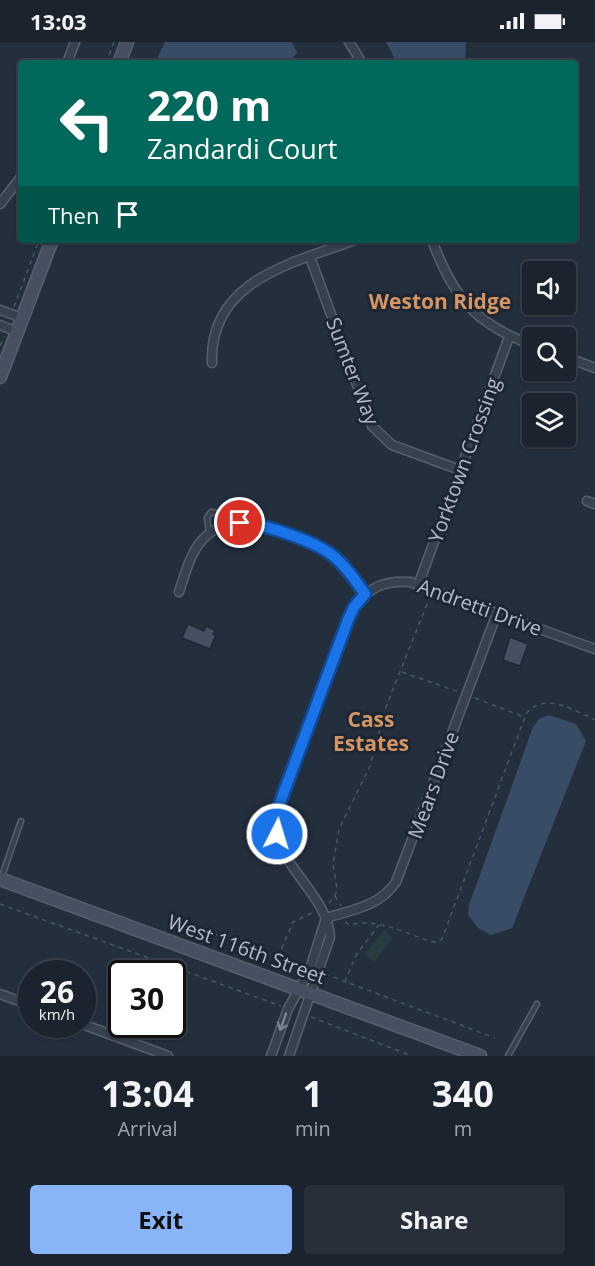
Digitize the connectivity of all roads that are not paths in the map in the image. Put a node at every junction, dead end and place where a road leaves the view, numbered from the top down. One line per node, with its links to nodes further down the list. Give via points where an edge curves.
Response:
1 (75, 42): 4 (street)
2 (127, 42): 5 (main road)
3 (349, 42): 6 (street)
4 (68, 60)
5 (120, 60)
6 (360, 60)
7 (18, 181): 8 (street)
8 (0, 204)
9 (51, 243): 14 (main road)
10 (347, 243): 12 (street)
11 (433, 243): 16 (street, via 462,302)
12 (310, 256): 19 (street, via 266,273 234,299 215,333); 22 (street, Sumter Way, via 372,426 392,445)
13 (0, 310): 14 (street)
14 (17, 316): 15 (main road)
15 (8, 328): 21 (main road)
16 (509, 337): 17 (street); 22 (street, Yorktown Crossing)
17 (522, 342)
18 (576, 361): 20 (street)
19 (212, 363)
20 (595, 368)
21 (0, 378)
22 (460, 470): 25 (street, Yorktown Crossing)
23 (230, 524): 24 (street); 24 (lane, via 224,514 211,512 206,521); 27 (street, via 259,525 323,549)
24 (210, 533): 26 (street, via 194,552)
25 (419, 583): 27 (street, Andretti Drive, via 391,582); 28 (street, Andretti Drive)
26 (179, 592)
27 (365, 594): 32 (street, via 348,620 276,816 280,847)
28 (497, 613): 29 (street, Andretti Drive); 32 (street, Mears Drive, via 400,875 381,898)
29 (595, 649)
30 (21, 821): 31 (lane)
31 (0, 879): 33 (main road, West 116th Street)
32 (326, 918): 33 (street, via 330,937)
33 (305, 992): 39 (street, one-way to 39, via 288,1009); 40 (street, via 304,1015); 41 (main road, West 116th Street)
34 (0, 994): 35 (street)
35 (18, 1001)
36 (537, 1004): 42 (lane)
37 (96, 1029): 38 (street)
38 (168, 1056)
39 (271, 1056)
40 (289, 1056)
41 (480, 1056)
42 (508, 1056)

